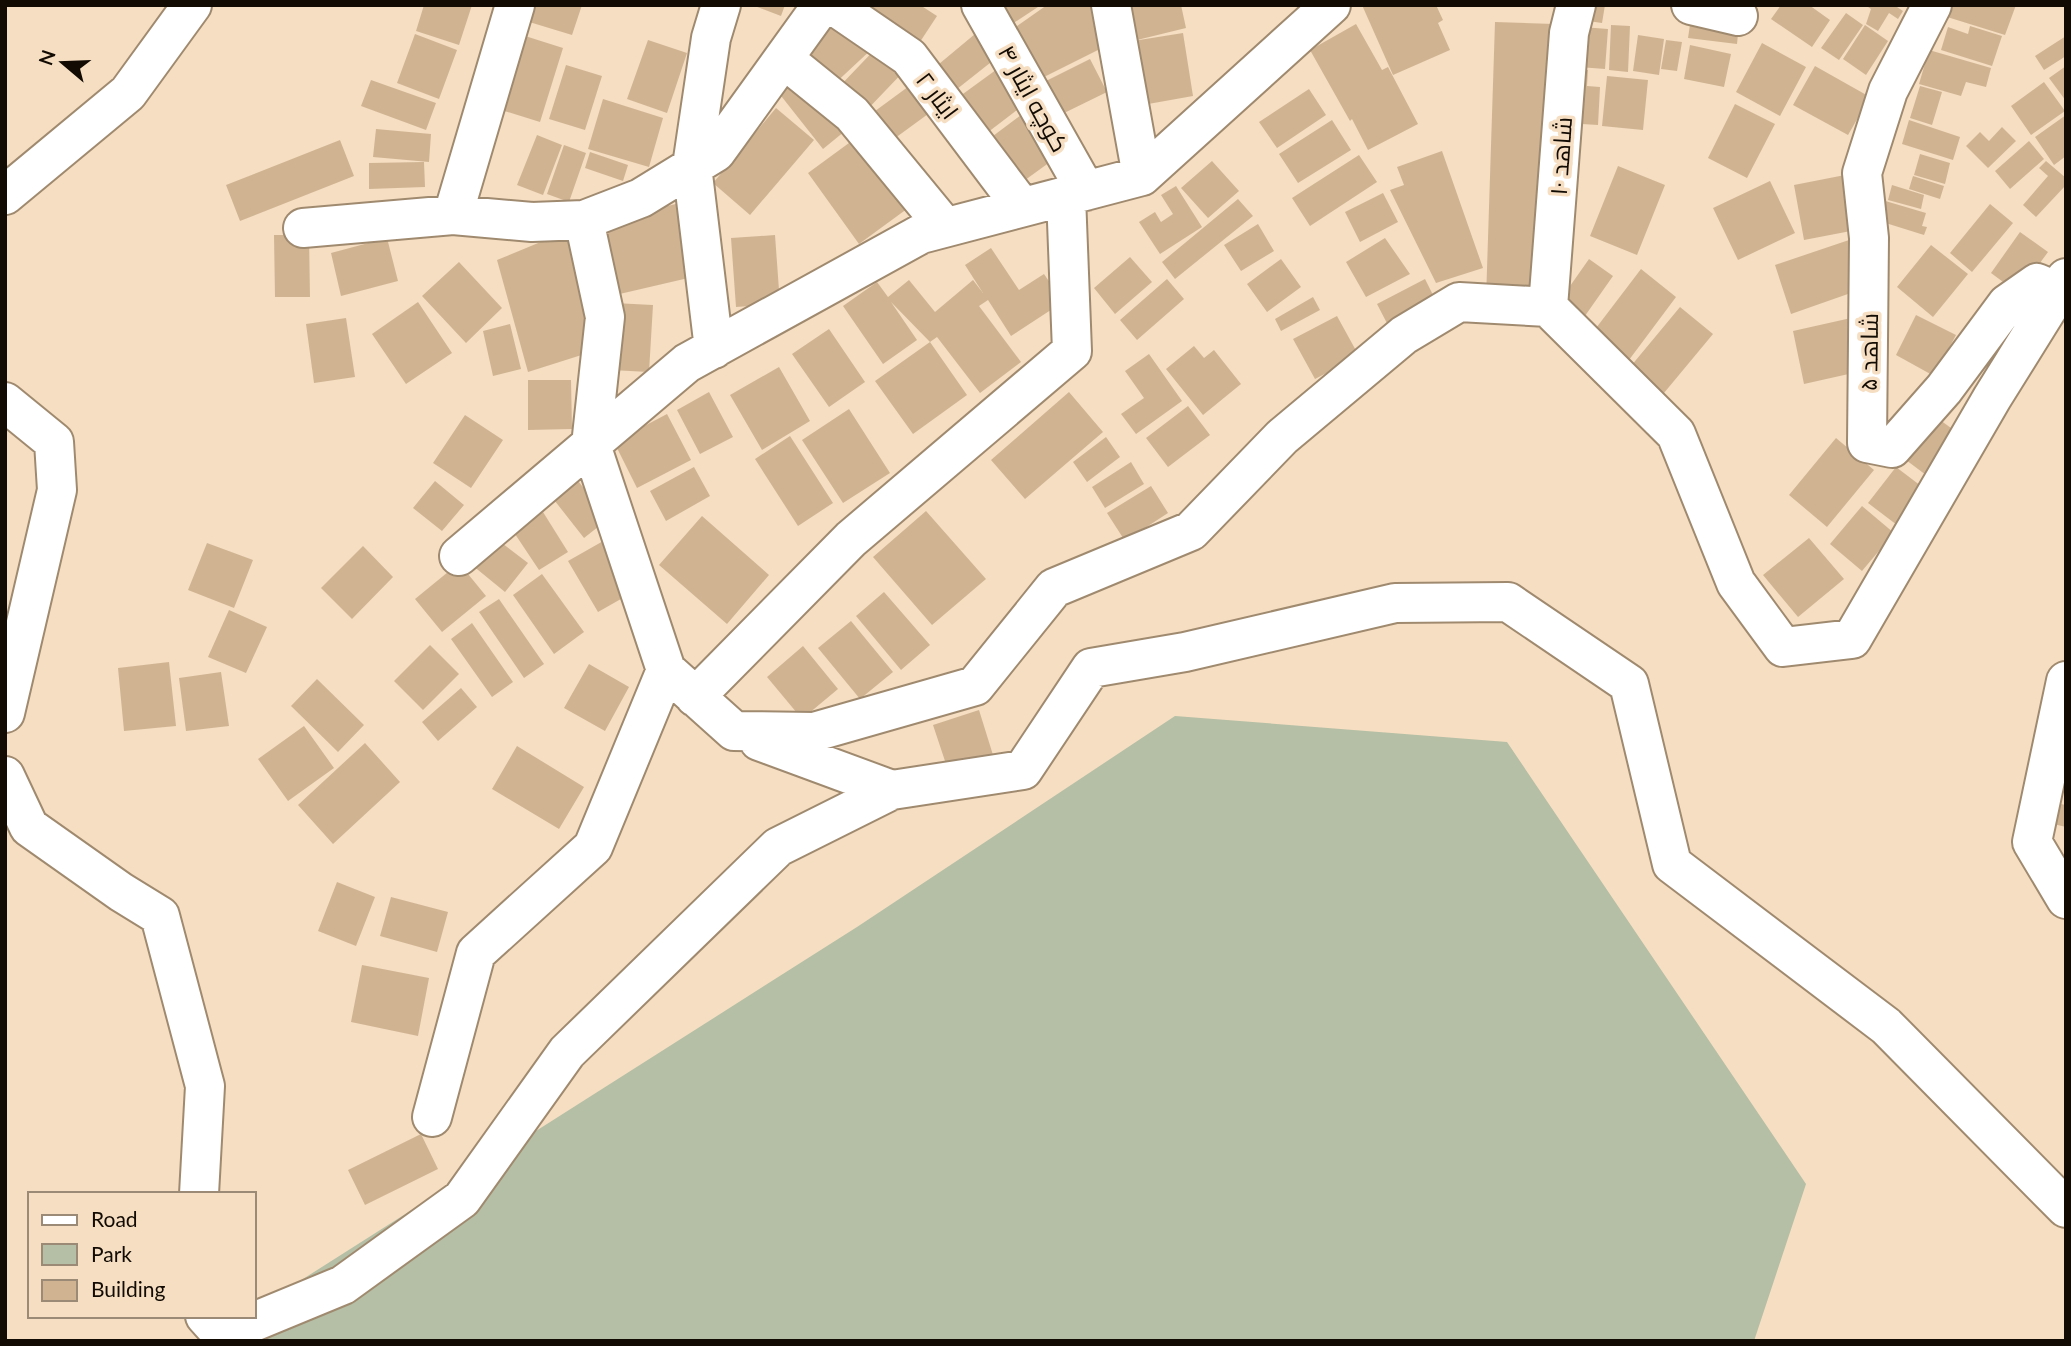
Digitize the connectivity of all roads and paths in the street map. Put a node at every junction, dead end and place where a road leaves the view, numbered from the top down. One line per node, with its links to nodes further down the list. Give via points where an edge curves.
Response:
1 (192, 5): 17 (street, via 128,93)
2 (515, 5): 19 (street)
3 (721, 5): 14 (street, via 711,38)
4 (822, 5): 13 (street)
5 (833, 5): 18 (street, ایثار ۲, via 909,57)
6 (981, 5): 16 (street, کوچه ایثار ۴)
7 (1111, 5): 15 (street)
8 (1331, 5): 15 (street)
9 (1576, 5): 24 (street, شاهد ۱۰, via 1569,33)
10 (1691, 5): 12 (street)
11 (1932, 5): 23 (street, شاهد ۵, via 1888,91 1862,173 1869,238 1867,443 1892,448 1944,389 2007,304 2037,283)
12 (1753, 15)
13 (783, 60): 14 (street, via 716,152); 21 (street, via 852,114)
14 (692, 166): 20 (street, via 641,198); 25 (street)
15 (1142, 176): 16 (street)
16 (1076, 193): 18 (street); 31 (street, via 1072,351 851,539)
17 (5, 195)
18 (1022, 207): 21 (street)
19 (453, 215): 20 (street, via 532,222); 22 (street)
20 (584, 220): 27 (street, via 605,317)
21 (946, 227): 25 (street, via 921,234)
22 (303, 228)
23 (2063, 288): 24 (street, via 1992,398 1852,639 1783,647 1736,583 1676,434)
24 (1548, 307): 33 (street, via 1459,302 1404,335 1282,437 1191,531 1054,588 975,686 814,732)
25 (714, 349): 27 (street, via 687,363)
26 (5, 402): 32 (street, via 54,442 57,490)
27 (591, 445): 28 (street); 29 (street)
28 (459, 556)
29 (666, 670): 31 (street); 37 (street, via 593,847 476,953)
30 (2066, 681): 36 (street, via 2032,842)
31 (695, 697): 33 (street)
32 (5, 713)
33 (734, 732): 35 (street)
34 (5, 776): 38 (street, via 29,827 160,916 205,1086)
35 (892, 790): 39 (street, via 1023,770 1091,668 1185,652 1395,603 1508,602 1629,684 1672,864 1886,1027); 40 (street, via 778,847 567,1052 462,1199 343,1285 222,1335)
36 (2066, 899)
37 (432, 1117)
38 (199, 1192)
39 (2066, 1208)
40 (207, 1318)

